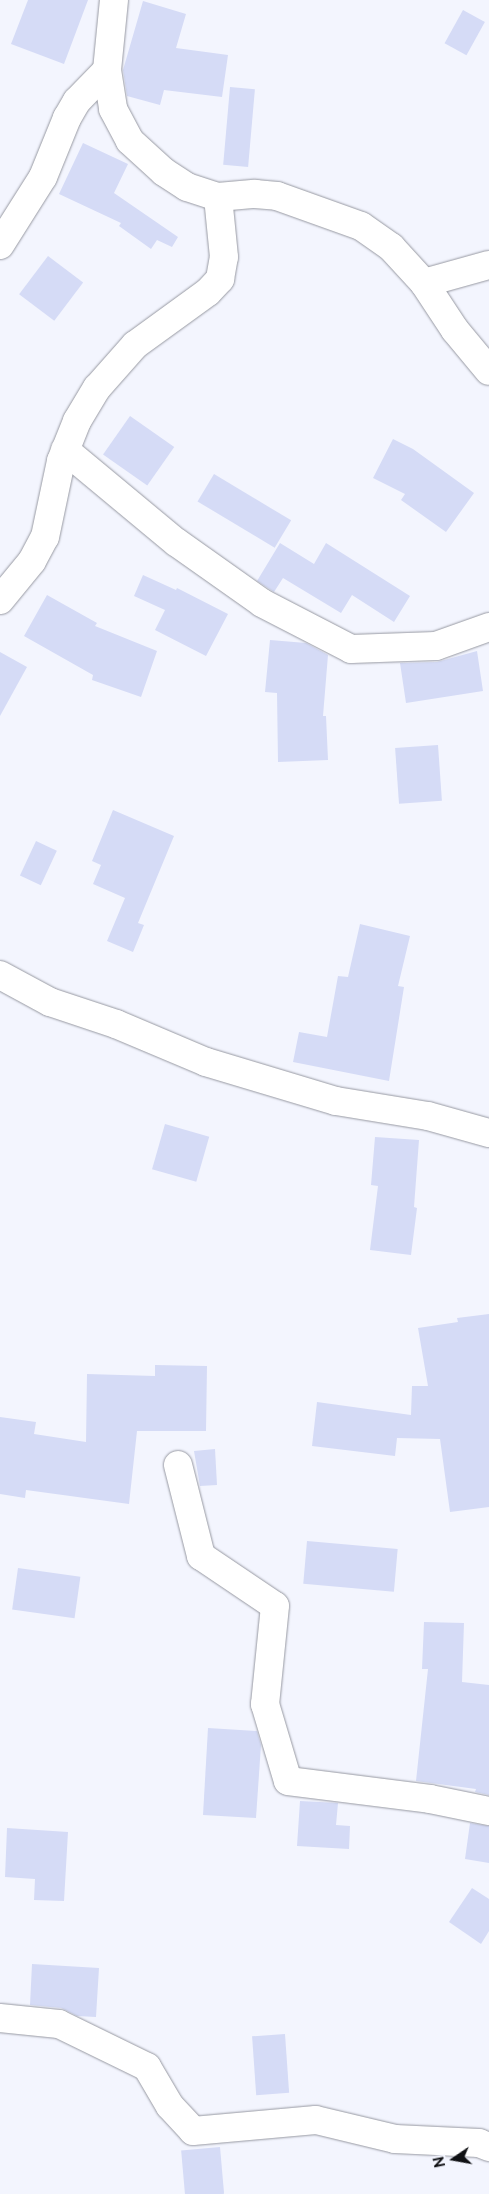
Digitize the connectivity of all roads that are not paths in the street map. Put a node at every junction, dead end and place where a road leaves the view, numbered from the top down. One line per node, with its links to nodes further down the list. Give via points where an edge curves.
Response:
1 (114, 0): 2 (street)
2 (107, 70): 3 (street, via 113,109 130,141 164,172 187,187); 4 (street, via 77,101 43,177)
3 (218, 197): 6 (street, via 277,196 361,226 391,247); 8 (street, via 224,257 220,279 208,292 134,345 97,388 77,421)
4 (0, 245)
5 (489, 265): 6 (street)
6 (424, 283): 7 (street, via 455,330)
7 (489, 371)
8 (66, 450): 9 (street, via 45,537 32,561); 10 (street, via 176,542 262,603 351,649 436,646)
9 (0, 600)
10 (489, 627)
11 (0, 975): 12 (street, via 50,1002 116,1024 206,1062 336,1101 428,1116)
12 (489, 1133)
13 (178, 1466): 14 (street, via 201,1556 275,1606 265,1704 288,1781 430,1799)
14 (489, 1811)
15 (0, 2018): 16 (street, via 59,2024 148,2067 170,2106 193,2131 316,2120 395,2139 479,2143)
16 (489, 2147)

